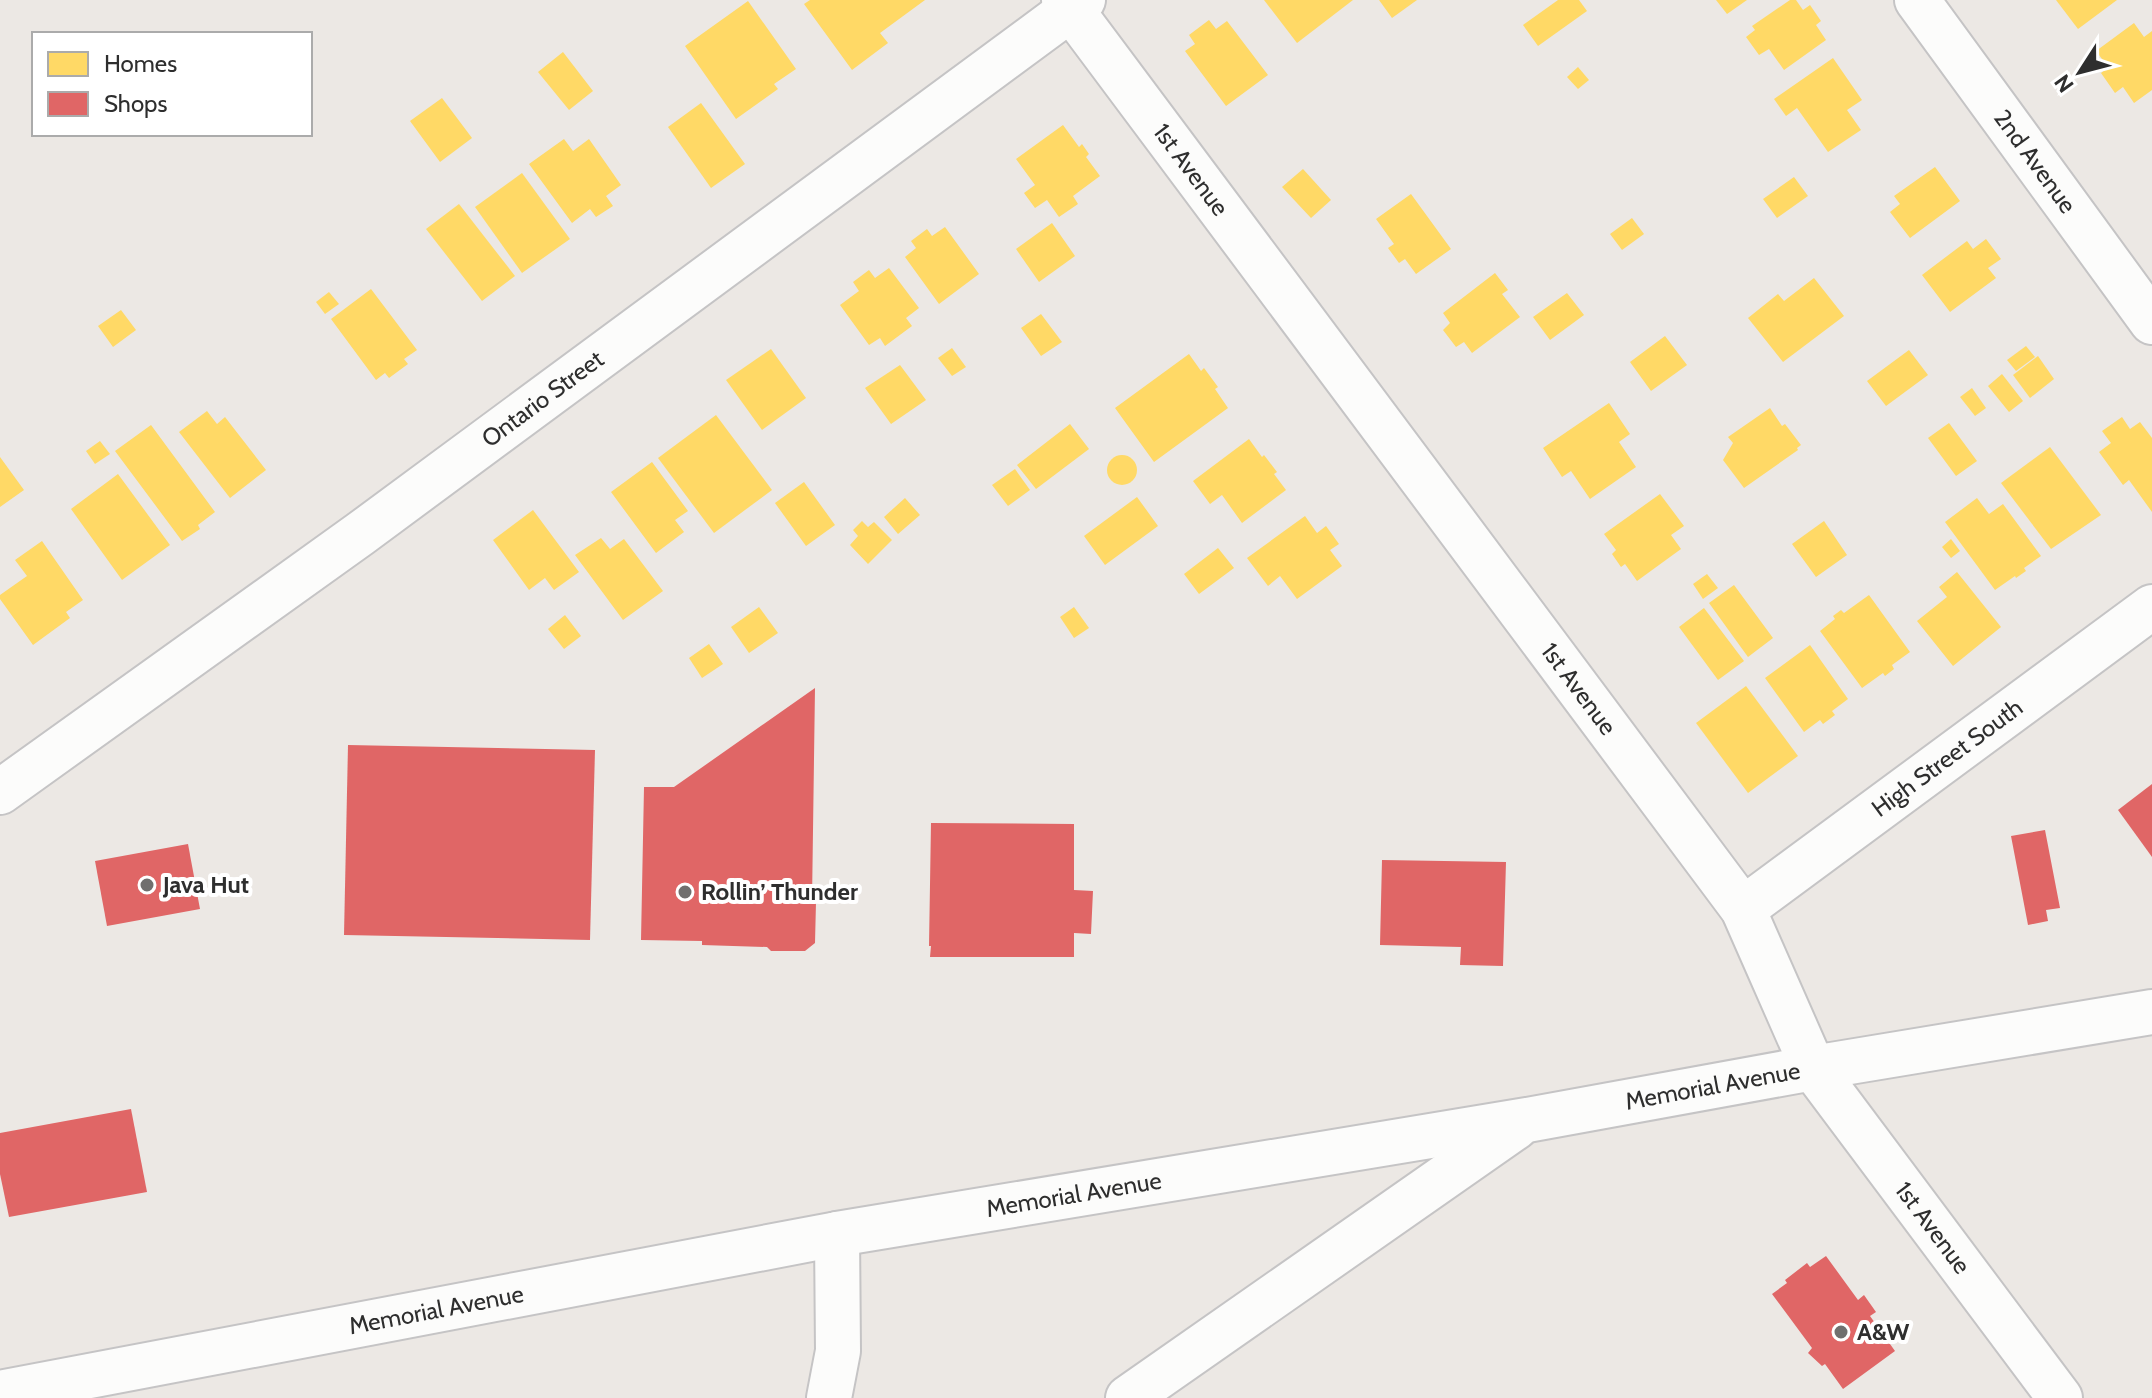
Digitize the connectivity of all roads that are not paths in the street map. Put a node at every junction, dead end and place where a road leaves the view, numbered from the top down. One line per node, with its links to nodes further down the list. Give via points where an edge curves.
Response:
1 (1917, 0): 3 (street, 2nd Avenue)
2 (1072, 3): 5 (street, Ontario Street, via 360,534); 6 (street, 1st Avenue)
3 (2152, 322)
4 (2152, 607): 6 (street, High Street South)
5 (0, 792)
6 (1743, 909): 8 (street, 1st Avenue)
7 (2152, 1012): 8 (street, Memorial Avenue)
8 (1813, 1068): 9 (street, Memorial Avenue); 14 (street, 1st Avenue)
9 (1527, 1120): 10 (street, Memorial Avenue); 13 (street)
10 (837, 1234): 11 (street, Memorial Avenue); 12 (street, via 838,1351)
11 (0, 1393)
12 (829, 1398)
13 (1128, 1398)
14 (2060, 1398)

